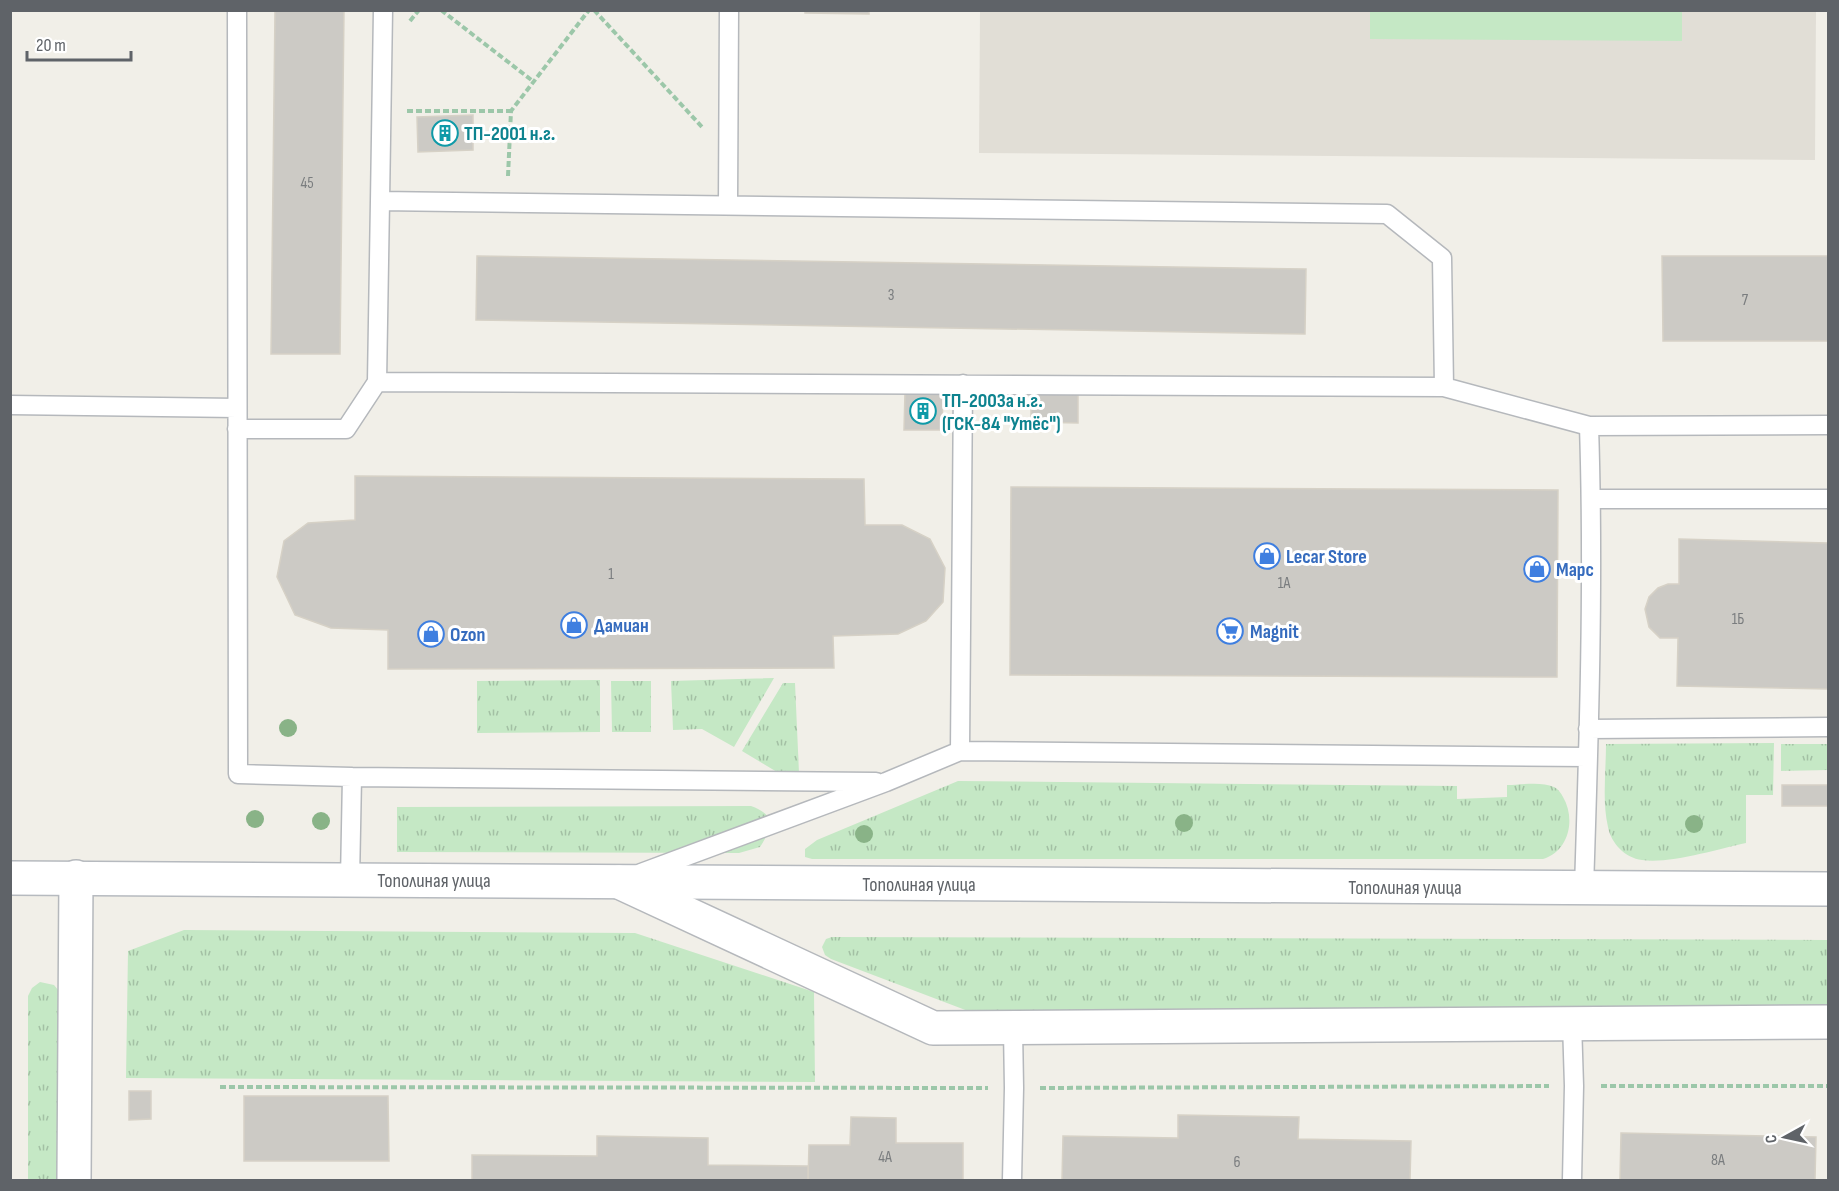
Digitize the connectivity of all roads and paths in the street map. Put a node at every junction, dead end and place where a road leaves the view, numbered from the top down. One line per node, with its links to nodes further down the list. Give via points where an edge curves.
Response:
1 (237, 10): 18 (lane)
2 (383, 10): 8 (lane)
3 (441, 10): 7 (path)
4 (589, 10): 7 (path)
5 (594, 10): 10 (path)
6 (729, 10): 10 (lane)
7 (534, 82): 9 (path)
8 (382, 111): 9 (path); 11 (lane)
9 (512, 111): 12 (path)
10 (728, 155): 13 (lane)
11 (380, 201): 12 (lane); 14 (lane)
12 (506, 203): 13 (lane)
13 (728, 204): 16 (lane, via 1387,214 1442,258)
14 (377, 382): 15 (lane); 21 (lane, via 346,429)
15 (963, 384): 16 (lane); 26 (lane)
16 (1444, 387): 20 (lane)
17 (10, 405): 18 (lane)
18 (237, 408): 21 (lane)
19 (1828, 425): 20 (lane)
20 (1589, 426): 22 (lane)
21 (237, 429): 28 (lane, via 238,774)
22 (1591, 499): 23 (lane); 25 (lane)
23 (1828, 500)
24 (1828, 727): 25 (lane)
25 (1588, 729): 27 (lane)
26 (960, 751): 27 (lane); 29 (lane)
27 (1588, 757): 34 (lane)
28 (352, 777): 29 (lane); 32 (lane)
29 (886, 782): 33 (lane)
30 (76, 877): 31 (main road, Тополиная улица); 32 (main road, Тополиная улица); 43 (main road)
31 (10, 878)
32 (350, 880): 33 (main road, Тополиная улица)
33 (619, 882): 34 (main road, Тополиная улица); 38 (main road, via 933,1028)
34 (1584, 888): 35 (main road, Тополиная улица)
35 (1828, 889)
36 (1572, 1022): 37 (main road); 38 (main road); 39 (lane)
37 (1828, 1022)
38 (1013, 1029): 42 (lane)
39 (1574, 1086): 40 (path); 42 (path); 45 (lane)
40 (1828, 1086)
41 (220, 1087): 42 (path)
42 (1014, 1088): 44 (lane)
43 (74, 1180)
44 (1012, 1180)
45 (1572, 1180)

